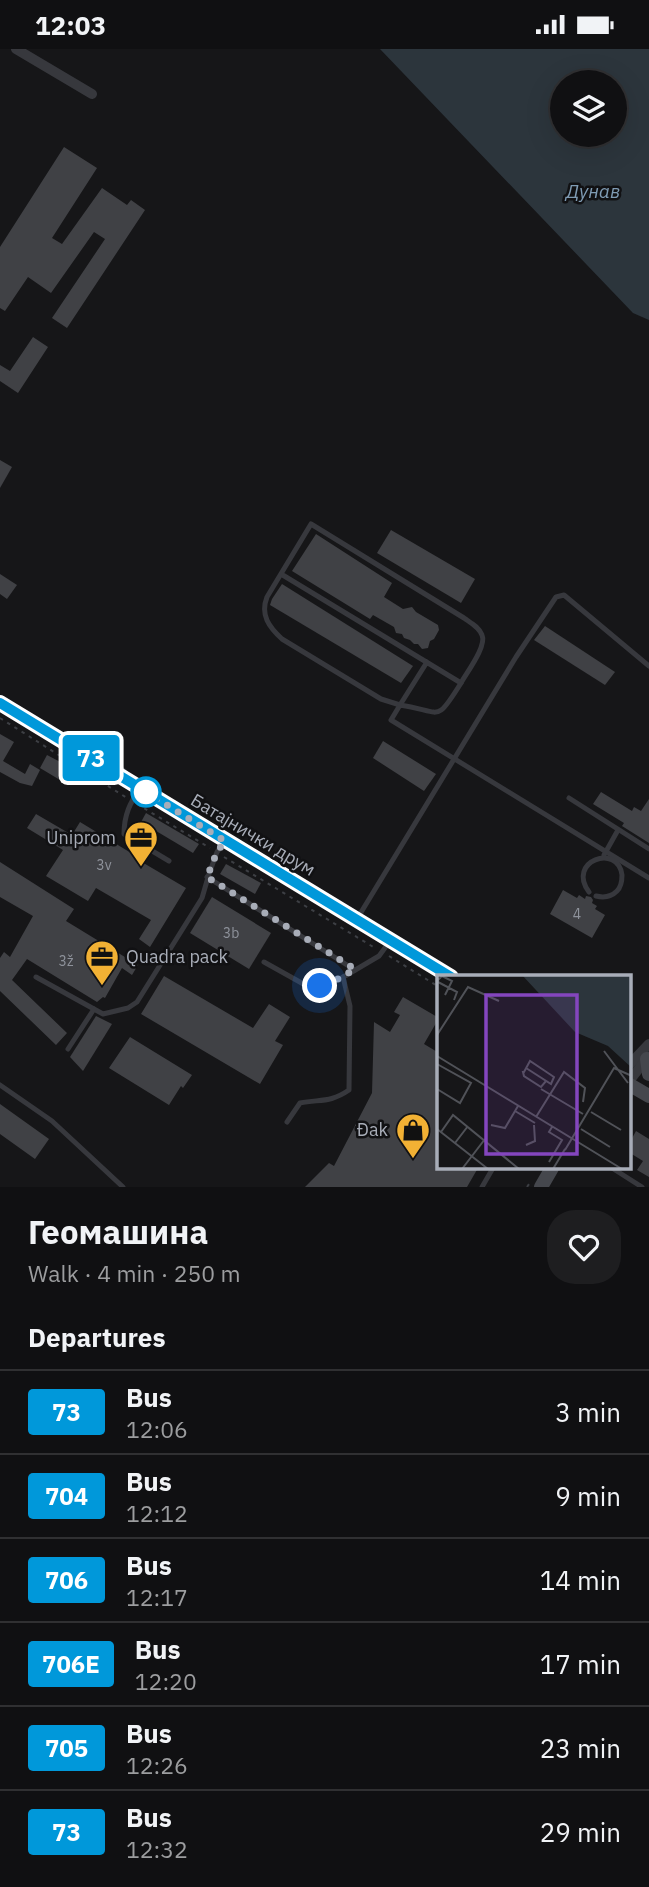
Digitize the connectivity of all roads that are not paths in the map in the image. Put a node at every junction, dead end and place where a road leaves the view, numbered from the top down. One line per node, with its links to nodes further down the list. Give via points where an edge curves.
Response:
1 (16, 49): 2 (street)
2 (92, 94)
3 (281, 573): 4 (lane); 6 (lane, via 312,524 478,629 482,645); 8 (lane, via 264,607 273,630 381,699)
4 (427, 663): 6 (lane); 8 (lane)
5 (649, 666): 9 (lane, via 564,594 556,597)
6 (461, 683): 8 (lane, via 440,712)
7 (0, 703): 10 (main road, Батајнички друм)
8 (400, 705): 9 (lane, via 391,720)
9 (454, 760): 15 (lane); 21 (lane)
10 (139, 787): 13 (main road, Батајнички друм); 16 (lane, via 124,818 124,834)
11 (569, 798): 12 (lane)
12 (618, 829): 14 (lane); 15 (lane)
13 (225, 841): 17 (lane); 21 (main road, Батајнички друм)
14 (649, 849)
15 (604, 855): 18 (lane); 19 (lane, via 585,869 583,881); 20 (lane, via 618,865 621,884 614,894)
16 (169, 861)
17 (207, 877): 24 (lane); 28 (lane, via 202,898 138,1002 103,1014)
18 (649, 878)
19 (589, 892)
20 (596, 896)
21 (356, 920): 22 (main road, Батајнички друм)
22 (390, 940): 24 (lane, via 379,956); 25 (main road, Батајнички друм)
23 (264, 962): 27 (lane, via 307,986)
24 (355, 969): 27 (lane)
25 (448, 975)
26 (36, 977): 28 (lane)
27 (343, 977): 37 (lane, via 351,1006 349,1090 338,1098 300,1103)
28 (94, 1009): 30 (lane)
29 (649, 1044): 31 (street)
30 (68, 1049)
31 (632, 1062)
32 (648, 1062): 33 (street)
33 (632, 1080)
34 (632, 1084): 36 (main road)
35 (0, 1085): 41 (lane, via 52,1121)
36 (649, 1098)
37 (287, 1122)
38 (492, 1169): 42 (lane)
39 (551, 1169): 43 (main road)
40 (614, 1169): 44 (lane)
41 (123, 1187)
42 (482, 1187)
43 (541, 1187)
44 (642, 1187)

